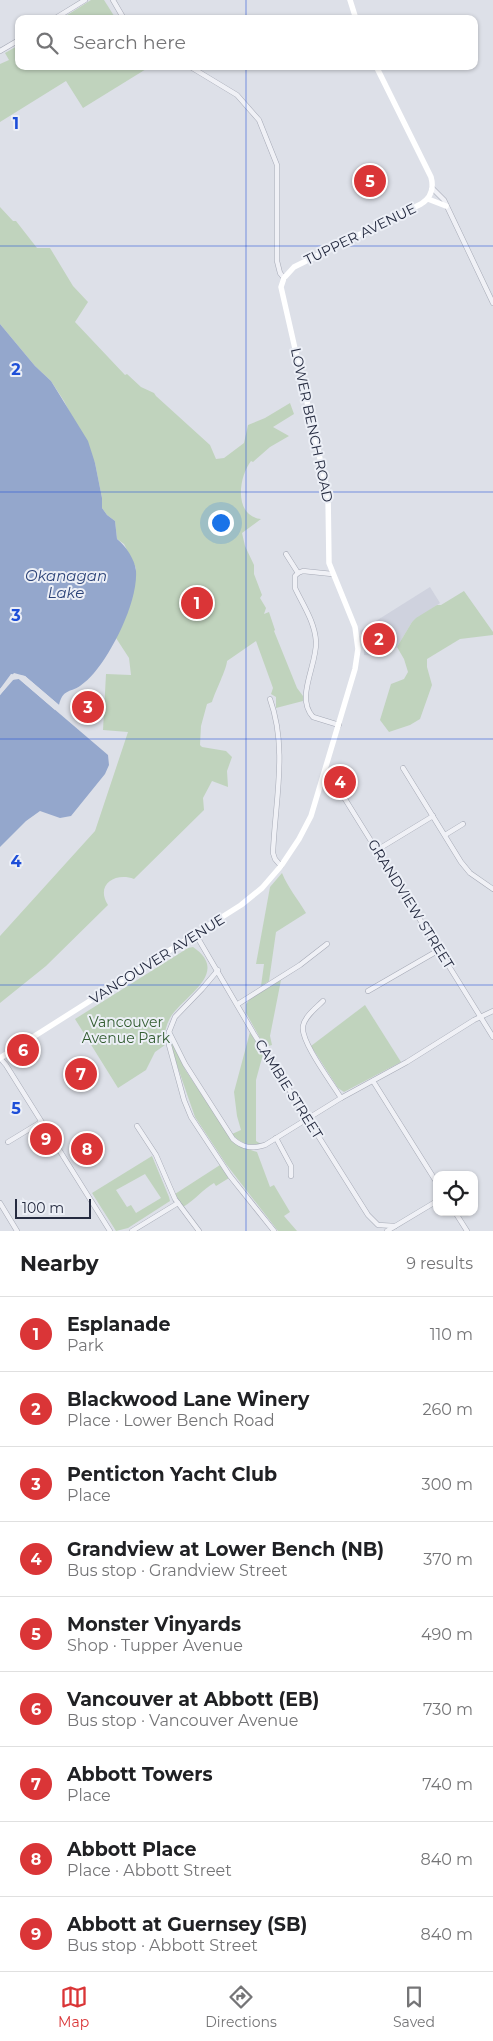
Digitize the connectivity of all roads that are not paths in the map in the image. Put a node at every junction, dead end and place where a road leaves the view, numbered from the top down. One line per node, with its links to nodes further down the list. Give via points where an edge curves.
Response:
1 (85, 0): 4 (street)
2 (113, 0): 5 (street)
3 (350, 0): 6 (street)
4 (61, 15)
5 (122, 15)
6 (355, 15)
7 (15, 42): 8 (street)
8 (0, 51)
9 (195, 70): 14 (street, LOWER BENCH ROAD, via 237,96 259,120 277,165 277,262)
10 (378, 70): 11 (street, via 431,177)
11 (432, 188): 12 (street, TUPPER AVENUE); 13 (street)
12 (428, 199): 13 (street); 14 (street, TUPPER AVENUE, via 299,264)
13 (446, 206): 15 (street)
14 (284, 278): 18 (street, LOWER BENCH ROAD, via 282,297 328,494)
15 (493, 303)
16 (286, 554): 17 (street)
17 (298, 573): 18 (street); 20 (street, via 294,588 312,622 316,641 307,692 308,708 313,718)
18 (332, 574): 20 (street, LOWER BENCH ROAD, via 358,640 355,669)
19 (270, 699): 27 (street, via 280,757 273,853)
20 (339, 725): 22 (street, LOWER BENCH ROAD)
21 (403, 768): 23 (street)
22 (324, 776): 26 (street, GRANDVIEW STREET, via 337,786); 27 (street, LOWER BENCH ROAD, via 306,827)
23 (432, 816): 25 (street); 26 (street)
24 (463, 824): 25 (street)
25 (445, 835): 28 (street, via 465,868)
26 (377, 850): 31 (street, GRANDVIEW STREET)
27 (281, 866): 29 (street, VANCOUVER AVENUE, via 257,893)
28 (493, 889)
29 (196, 935): 32 (street, CAMBIE STREET); 40 (street, VANCOUVER AVENUE)
30 (327, 944): 35 (street)
31 (439, 950): 33 (street); 37 (street, GRANDVIEW STREET)
32 (218, 970): 35 (street, CAMBIE STREET); 38 (street, via 175,1017)
33 (368, 992)
34 (323, 1001): 42 (street, via 305,1020 303,1030 309,1047)
35 (238, 1004): 43 (street, CAMBIE STREET)
36 (493, 1011): 37 (street)
37 (480, 1017): 39 (street, GRANDVIEW STREET); 41 (street)
38 (169, 1032): 46 (street, via 185,1064 233,1139 256,1148); 59 (street, via 169,1044 191,1117 230,1176)
39 (493, 1037)
40 (0, 1058): 44 (street)
41 (373, 1080): 42 (street); 49 (street)
42 (341, 1098): 43 (street)
43 (307, 1118): 46 (street); 54 (street, CAMBIE STREET, via 370,1218 380,1226)
44 (41, 1122): 47 (street); 56 (street)
45 (137, 1126): 52 (street, via 156,1155)
46 (276, 1138): 48 (street, via 291,1166)
47 (8, 1142)
48 (291, 1176)
49 (433, 1177)
50 (433, 1202): 54 (street)
51 (0, 1203): 55 (street)
52 (178, 1203): 57 (street); 58 (street)
53 (458, 1216): 61 (street)
54 (395, 1226): 60 (street)
55 (17, 1231)
56 (110, 1231)
57 (132, 1231)
58 (199, 1231)
59 (274, 1231)
60 (388, 1231)
61 (467, 1231)

